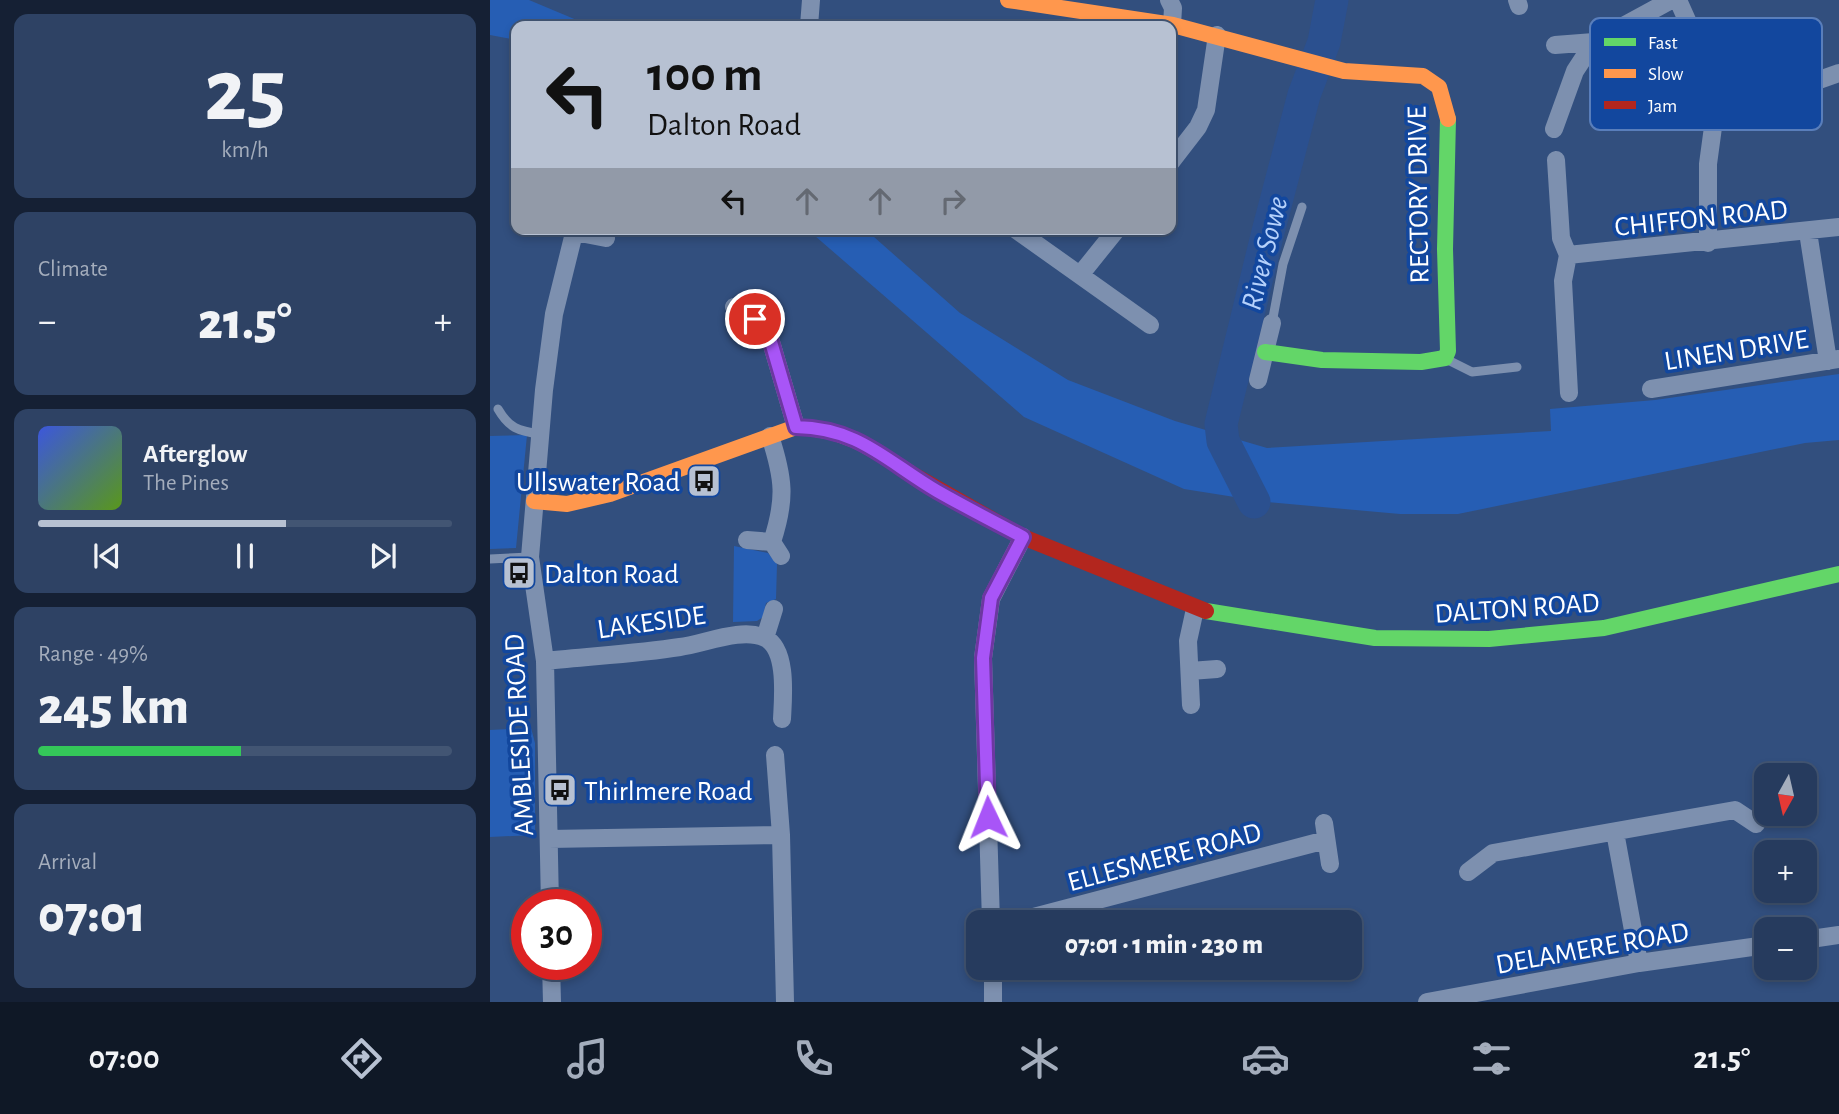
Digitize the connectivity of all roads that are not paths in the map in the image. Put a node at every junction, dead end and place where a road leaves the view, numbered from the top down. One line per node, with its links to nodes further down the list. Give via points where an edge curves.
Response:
1 (811, 0): 8 (street)
2 (1008, 0): 9 (street, RECTORY DRIVE)
3 (1671, 0): 6 (street)
4 (1678, 0): 7 (street)
5 (1173, 1): 10 (street)
6 (1638, 18)
7 (1686, 18)
8 (809, 21)
9 (1152, 21)
10 (1172, 21)
11 (1176, 25): 12 (street, RECTORY DRIVE)
12 (1217, 35): 20 (street, via 1206,110); 37 (street, RECTORY DRIVE, via 1342,71 1372,75 1416,72 1433,79 1442,94 1448,128 1444,234 1448,351)
13 (1590, 42): 14 (street)
14 (1555, 45)
15 (1590, 48): 18 (street, via 1575,71)
16 (1839, 73): 17 (street)
17 (1822, 79)
18 (1553, 129)
19 (1713, 130): 30 (street, via 1706,197)
20 (1176, 156)
21 (1556, 160): 31 (street, via 1561,238)
22 (1302, 207): 34 (lane, via 1283,264)
23 (1839, 227): 24 (street, CHIFFON ROAD)
24 (1808, 232): 30 (street, CHIFFON ROAD); 38 (street, LINEN DRIVE)
25 (574, 235): 45 (street, AMBLESIDE ROAD, via 554,314)
26 (593, 235): 29 (street, AMBLESIDE ROAD)
27 (1023, 235): 32 (street)
28 (1111, 235): 32 (street)
29 (606, 238)
30 (1708, 243): 31 (street, CHIFFON ROAD)
31 (1568, 255): 42 (street, via 1563,281)
32 (1080, 275): 35 (street)
33 (734, 307): 44 (street, via 755,319 769,335)
34 (1272, 323): 36 (street)
35 (1150, 325)
36 (1265, 352): 37 (street, via 1314,361 1427,362); 40 (street)
37 (1444, 358): 39 (lane, via 1472,372)
38 (1833, 360): 41 (street, LINEN DRIVE)
39 (1517, 367)
40 (1258, 380)
41 (1651, 389)
42 (1569, 393)
43 (498, 409): 45 (lane, via 517,431)
44 (796, 427): 46 (street, DALTON ROAD); 48 (street, DALTON ROAD, via 824,428 855,438 936,490)
45 (540, 434): 47 (street, AMBLESIDE ROAD)
46 (770, 436): 47 (street, DALTON ROAD, via 610,494 567,504); 49 (street, via 783,477 777,549)
47 (534, 501): 50 (street, AMBLESIDE ROAD)
48 (1023, 537): 54 (street, DALTON ROAD); 69 (street, via 991,598 983,658)
49 (747, 540)
50 (530, 557): 51 (lane); 56 (street, AMBLESIDE ROAD)
51 (490, 559)
52 (1839, 574): 54 (street, DALTON ROAD, via 1604,628 1489,639 1375,638)
53 (774, 609): 55 (street)
54 (1195, 609): 58 (street, via 1188,641)
55 (765, 638): 56 (street, LAKESIDE, via 732,635 681,647); 60 (street, via 776,649 783,675)
56 (545, 661): 65 (street, AMBLESIDE ROAD)
57 (1217, 668): 58 (street)
58 (1190, 670): 59 (street)
59 (1191, 705)
60 (782, 719)
61 (775, 755): 64 (street)
62 (1754, 823): 63 (street, via 1735,810)
63 (1615, 832): 67 (street, via 1493,853); 74 (street)
64 (781, 835): 65 (street); 78 (street)
65 (549, 839): 68 (street, AMBLESIDE ROAD)
66 (1330, 864): 70 (street, ELLESMERE ROAD, via 1325,831)
67 (1468, 872)
68 (550, 889)
69 (992, 910)
70 (1055, 910)
71 (1839, 935): 72 (street)
72 (1817, 938)
73 (1754, 947): 74 (street, DELAMERE ROAD)
74 (1639, 963): 80 (street, DELAMERE ROAD)
75 (551, 980): 77 (street)
76 (993, 980): 79 (street)
77 (552, 1002)
78 (785, 1002)
79 (993, 1002)
80 (1427, 1002)

